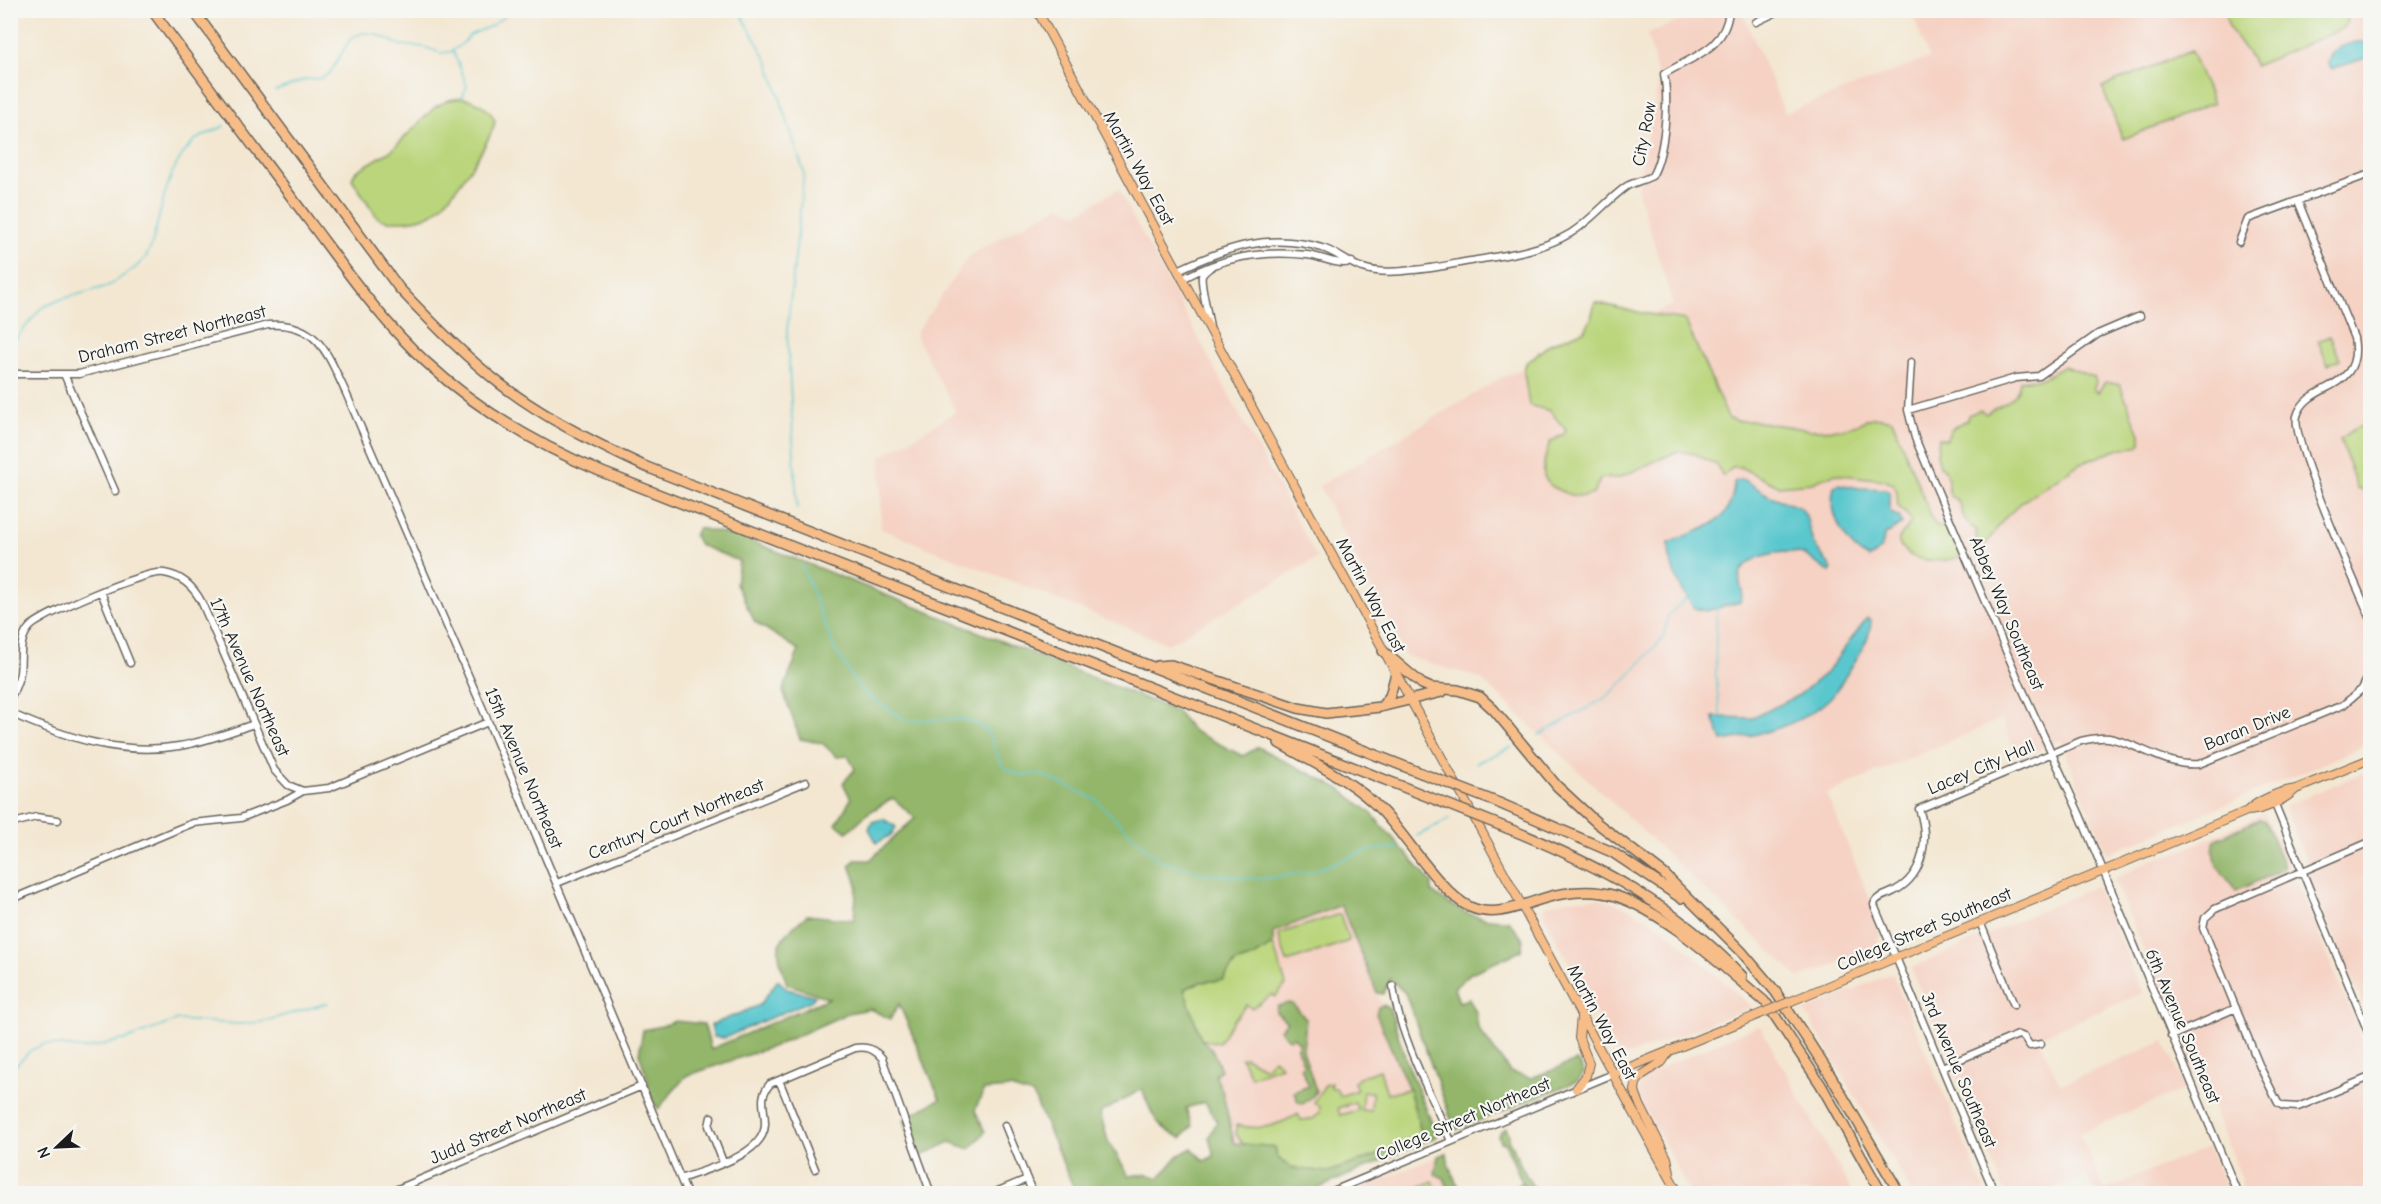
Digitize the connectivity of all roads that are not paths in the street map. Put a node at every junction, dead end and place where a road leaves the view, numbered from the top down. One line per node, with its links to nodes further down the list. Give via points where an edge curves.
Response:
1 (152, 10): 36 (highway, via 375,308 424,361 499,419 602,472)
2 (193, 10): 26 (highway, via 399,288 466,355 521,398 600,446 644,466)
3 (1037, 10): 12 (main road, Martin Way East)
4 (1729, 10): 11 (street, City Row, via 1723,36 1710,48 1664,74 1666,113 1652,176 1627,186 1569,234 1530,250 1413,270 1363,268)
5 (1781, 10): 6 (street)
6 (1756, 22)
7 (2370, 174): 8 (street)
8 (2298, 201): 9 (street, via 2248,219); 23 (street, via 2354,338 2356,352 2343,378 2301,406 2296,431)
9 (2239, 242)
10 (1217, 262): 11 (street, via 1273,253 1310,255 1341,265); 13 (street); 15 (street, via 1204,272 1201,282)
11 (1352, 262): 12 (street, via 1321,247 1266,242 1234,247)
12 (1178, 270): 13 (main road, Martin Way East)
13 (1182, 279): 15 (main road, Martin Way East)
14 (2140, 316): 20 (street, via 2098,333 2039,376 2016,378)
15 (1210, 328): 24 (main road, Martin Way East)
16 (328, 356): 19 (street, Draham Street Northeast, via 306,331 278,324 106,368); 34 (street, 15th Avenue Northeast)
17 (1911, 362): 20 (street, Abbey Way Southeast)
18 (10, 374): 19 (street, Draham Street Northeast)
19 (64, 374): 21 (street)
20 (1908, 410): 37 (street, Abbey Way Southeast, via 1915,438)
21 (115, 491)
22 (101, 592): 25 (street); 30 (street, via 30,627 22,639 19,675); 35 (street, 17th Avenue Northeast, via 138,576 159,572 181,578 191,586)
23 (2370, 617)
24 (1383, 651): 28 (main road, Martin Way East); 29 (highway, via 1422,684)
25 (130, 663)
26 (1150, 666): 32 (highway, via 1171,665 1298,708 1326,713); 52 (highway, bridge, via 1612,852)
27 (2370, 673): 37 (street, Baran Drive, via 2362,689 2343,705 2199,765 2167,760 2103,738 2081,741)
28 (1396, 674): 31 (main road, Martin Way East); 32 (highway, via 1390,696)
29 (1450, 689): 31 (highway); 52 (highway, via 1480,697 1557,786 1597,824 1664,874)
30 (10, 699)
31 (1410, 701): 32 (highway); 51 (main road, Martin Way East)
32 (1380, 707)
33 (10, 713): 35 (street, via 73,738 134,749 181,746)
34 (488, 722): 41 (street, via 329,788); 49 (street, 15th Avenue Northeast)
35 (254, 724): 41 (street, 17th Avenue Northeast, via 276,774)
36 (1251, 727): 51 (highway, via 1353,786 1381,810 1462,903 1480,910); 56 (highway, bridge, via 1508,828 1604,872 1641,892 1700,935)
37 (2053, 753): 47 (street, Abbey Way Southeast); 54 (street, Lacey City Hall, via 1919,809 1925,829 1920,863 1905,884 1874,902)
38 (2370, 759): 40 (main road, College Street Southeast)
39 (806, 782): 49 (street, Century Court Northeast)
40 (2296, 789): 42 (main road, College Street Southeast); 43 (main road, College Street Southeast)
41 (303, 791): 50 (street, via 241,818 194,823)
42 (2274, 802): 43 (main road, College Street Southeast); 48 (street)
43 (2247, 811): 47 (main road, College Street Southeast)
44 (58, 820): 45 (street, via 36,817)
45 (10, 824)
46 (2370, 842): 48 (street)
47 (2102, 870): 53 (main road, College Street Southeast); 60 (street, 6th Avenue Southeast)
48 (2302, 872): 58 (street, via 2215,909 2205,918 2205,933); 61 (street)
49 (557, 884): 68 (street, 15th Avenue Northeast)
50 (10, 900)
51 (1522, 907): 56 (highway, via 1559,894 1617,896 1661,919); 59 (main road, Martin Way East)
52 (1704, 915): 86 (highway, via 1775,991)
53 (1980, 922): 54 (main road, College Street Southeast); 57 (street)
54 (1896, 958): 63 (main road, College Street Southeast, bridge); 64 (street, 3rd Avenue Southeast)
55 (1392, 986): 72 (street, via 1407,1037)
56 (1764, 1001): 85 (highway, via 1821,1085)
57 (2014, 1005)
58 (2236, 1008): 60 (street); 66 (street, via 2273,1096 2283,1106 2298,1107)
59 (1581, 1015): 65 (main road, Martin Way East); 69 (main road, via 1579,1038 1589,1063 1586,1076)
60 (2171, 1036): 88 (street, 6th Avenue Southeast)
61 (2370, 1037)
62 (2041, 1044): 64 (street, via 2030,1046 2018,1035)
63 (1670, 1050): 65 (main road, College Street Southeast); 77 (main road, via 1662,1062 1642,1075 1635,1091 1667,1158)
64 (1942, 1066): 87 (street, 3rd Avenue Southeast)
65 (1612, 1074): 69 (street, College Street Northeast); 77 (main road, Martin Way East)
66 (2370, 1077)
67 (779, 1080): 73 (street, via 770,1084 762,1096 765,1123 759,1142); 74 (street); 80 (street, via 855,1048 869,1048 882,1058)
68 (642, 1086): 75 (street, 15th Avenue Northeast); 78 (street, Judd Street Northeast)
69 (1576, 1089): 72 (street, College Street Northeast)
70 (711, 1116): 73 (street, via 709,1126)
71 (1005, 1125): 76 (street)
72 (1451, 1141): 83 (street, College Street Northeast)
73 (723, 1162): 75 (street)
74 (815, 1168)
75 (681, 1179): 79 (street, 15th Avenue Northeast)
76 (1027, 1179): 81 (street); 82 (street)
77 (1671, 1179): 84 (main road, Martin Way East)
78 (386, 1194)
79 (687, 1194)
80 (931, 1194)
81 (991, 1194)
82 (1033, 1194)
83 (1326, 1194)
84 (1679, 1194)
85 (1882, 1194)
86 (1900, 1194)
87 (1995, 1194)
88 (2238, 1194)

